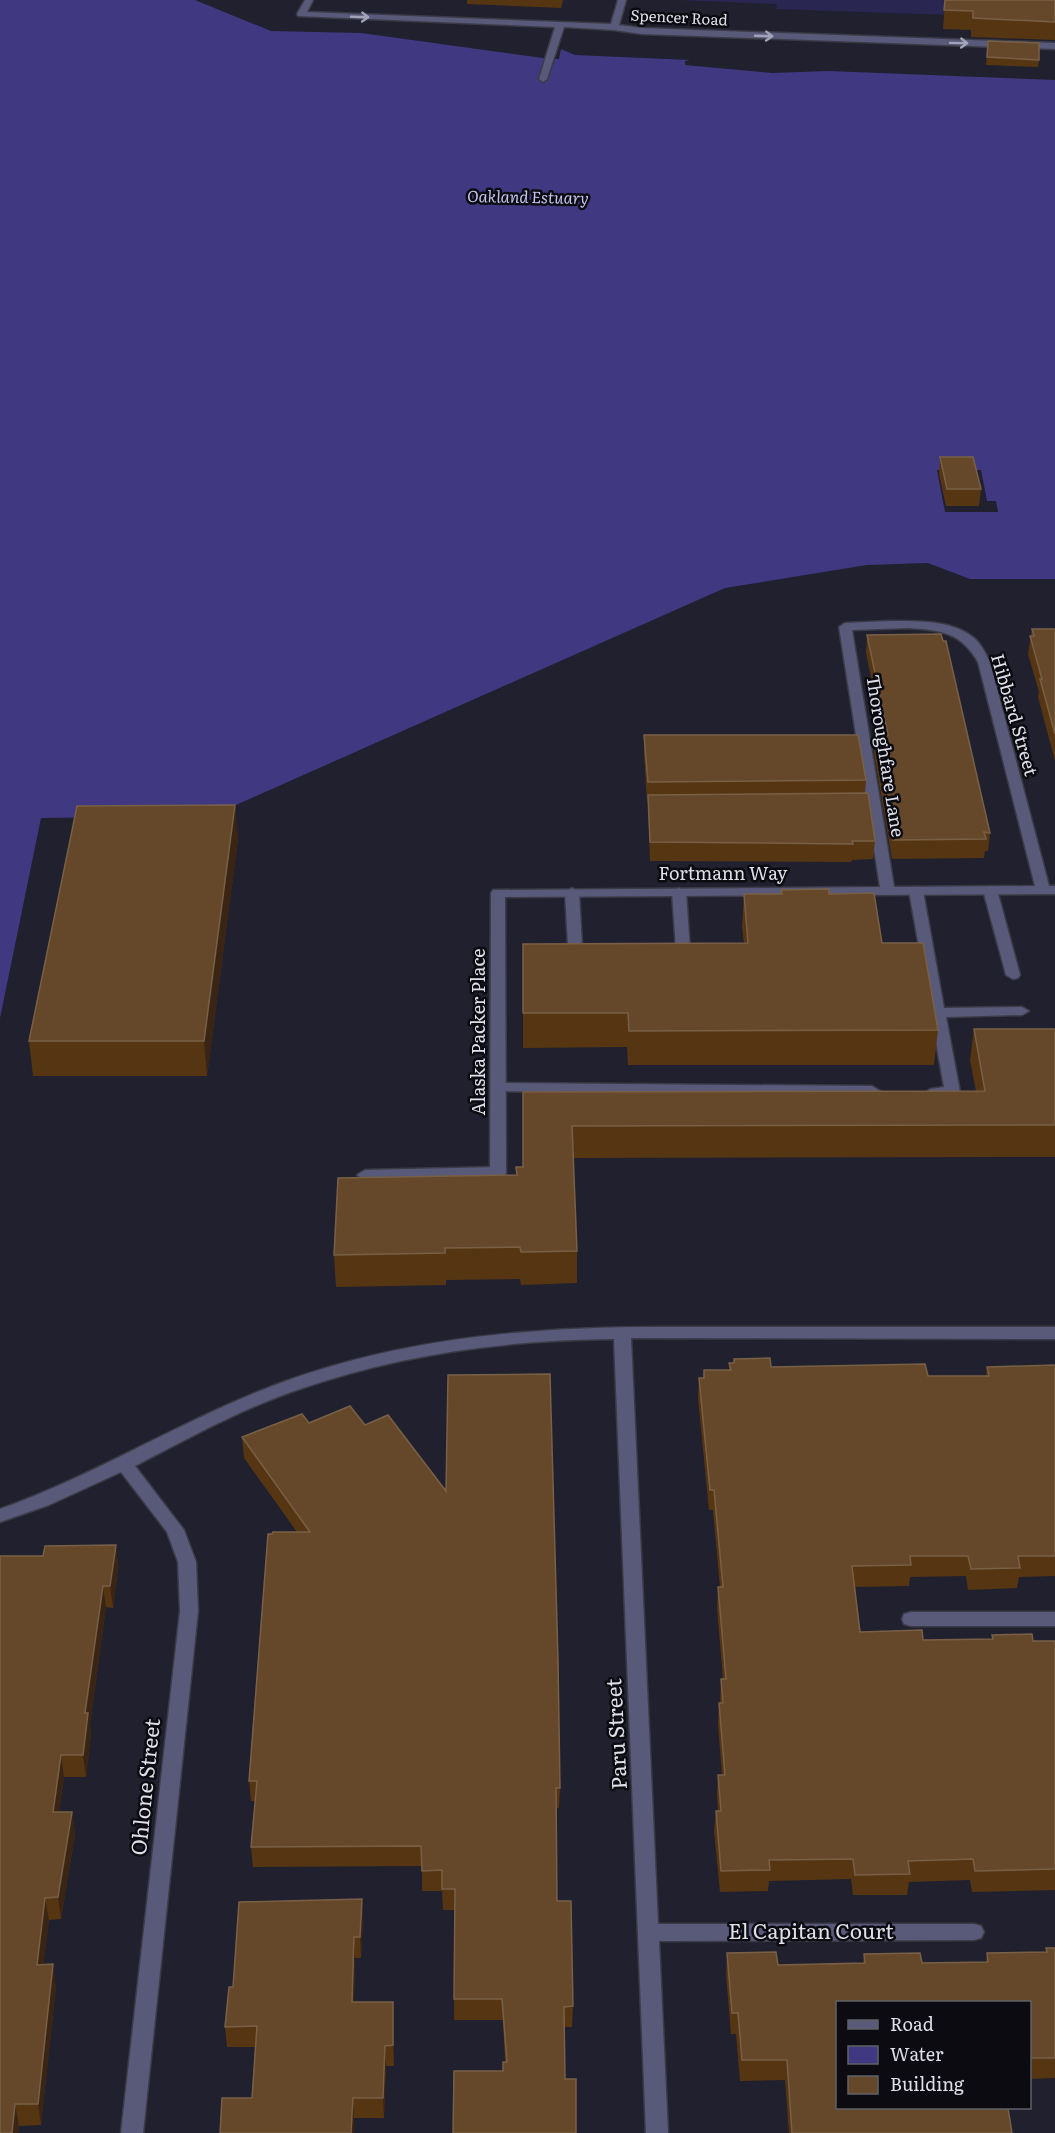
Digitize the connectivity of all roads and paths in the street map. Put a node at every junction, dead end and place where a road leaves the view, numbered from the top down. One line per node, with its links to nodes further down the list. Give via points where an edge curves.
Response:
1 (309, 0): 3 (street, Spencer Road, one-way to 3, via 301,14)
2 (622, 0): 4 (street)
3 (560, 25): 4 (street, Spencer Road); 6 (street)
4 (614, 27): 5 (street, Spencer Road, one-way to 5)
5 (1055, 46)
6 (543, 79)
7 (845, 627): 9 (street, Hibbard Street, via 924,626 955,632 971,641 984,662); 10 (street, Thoroughfare Lane, via 869,805)
8 (990, 890): 9 (street, Fortmann Way); 11 (street, Fortmann Way); 17 (street)
9 (1049, 890)
10 (888, 891): 11 (street, Fortmann Way); 14 (street, Fortmann Way)
11 (916, 891): 19 (street)
12 (498, 892): 13 (street, Fortmann Way); 20 (street, Alaska Packer Place)
13 (572, 892): 14 (street, Fortmann Way); 15 (street, via 576,969)
14 (679, 892): 16 (street, via 684,969)
15 (587, 969)
16 (674, 969)
17 (1013, 975)
18 (1022, 1011): 19 (street)
19 (938, 1013): 22 (street, via 952,1092)
20 (498, 1088): 21 (street); 23 (street, Alaska Packer Place, via 498,1172)
21 (893, 1092)
22 (916, 1092)
23 (365, 1175)
24 (622, 1333): 25 (street); 26 (street, via 511,1338 434,1349 336,1371 278,1389); 31 (street, Paru Street)
25 (1055, 1333)
26 (124, 1464): 27 (street, via 67,1492); 32 (street, Ohlone Street, via 175,1530 187,1562 189,1611)
27 (0, 1516)
28 (911, 1619): 29 (street)
29 (1055, 1619)
30 (974, 1932): 31 (street, El Capitan Court)
31 (649, 1933): 33 (street, Paru Street)
32 (132, 2133)
33 (657, 2133)

